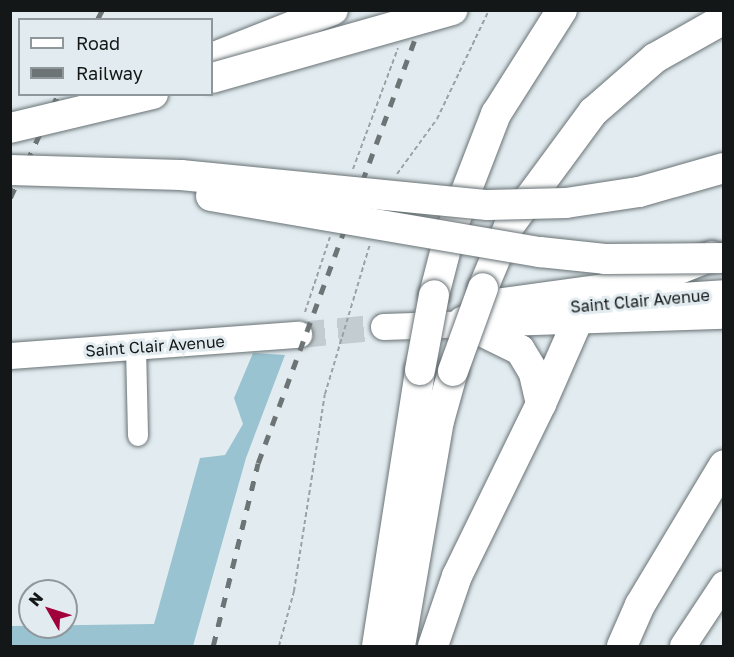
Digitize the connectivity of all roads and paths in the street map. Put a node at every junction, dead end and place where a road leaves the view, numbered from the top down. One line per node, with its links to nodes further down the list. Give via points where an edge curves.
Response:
1 (333, 10): 7 (highway)
2 (453, 10): 8 (highway, bridge)
3 (489, 10): 17 (path, via 437,119)
4 (562, 10): 36 (highway, bridge, via 496,114 450,233 420,370)
5 (723, 18): 37 (highway, bridge, via 655,58 592,112 509,226 453,371 439,421)
6 (399, 43): 15 (path)
7 (213, 58)
8 (213, 78)
9 (74, 96): 11 (highway)
10 (145, 96): 12 (highway, bridge)
11 (10, 112)
12 (10, 128)
13 (723, 168): 14 (highway, bridge, via 639,192 566,202 488,205 181,175)
14 (10, 170)
15 (351, 174)
16 (10, 183): 21 (highway, bridge, via 204,195 604,259)
17 (393, 183)
18 (334, 227): 26 (path)
19 (372, 237): 35 (path, via 325,394 294,591)
20 (723, 247): 25 (highway, via 709,258 641,284 495,304)
21 (723, 258)
22 (723, 293): 23 (main road, Saint Clair Avenue)
23 (587, 312): 24 (main road, Saint Clair Avenue); 25 (main road, Saint Clair Avenue); 30 (highway)
24 (723, 316)
25 (475, 321): 27 (main road, Saint Clair Avenue); 30 (highway, via 520,350 534,373)
26 (302, 323): 28 (main road, Saint Clair Avenue)
27 (384, 327)
28 (136, 347): 29 (main road, Saint Clair Avenue); 31 (lane)
29 (10, 356)
30 (541, 404): 38 (highway, via 457,576)
31 (138, 436)
32 (723, 465): 39 (highway, via 640,605)
33 (723, 507): 39 (highway, via 654,613)
34 (723, 584): 40 (main road)
35 (279, 646)
36 (377, 646)
37 (400, 646)
38 (433, 646)
39 (624, 646)
40 (683, 646)

